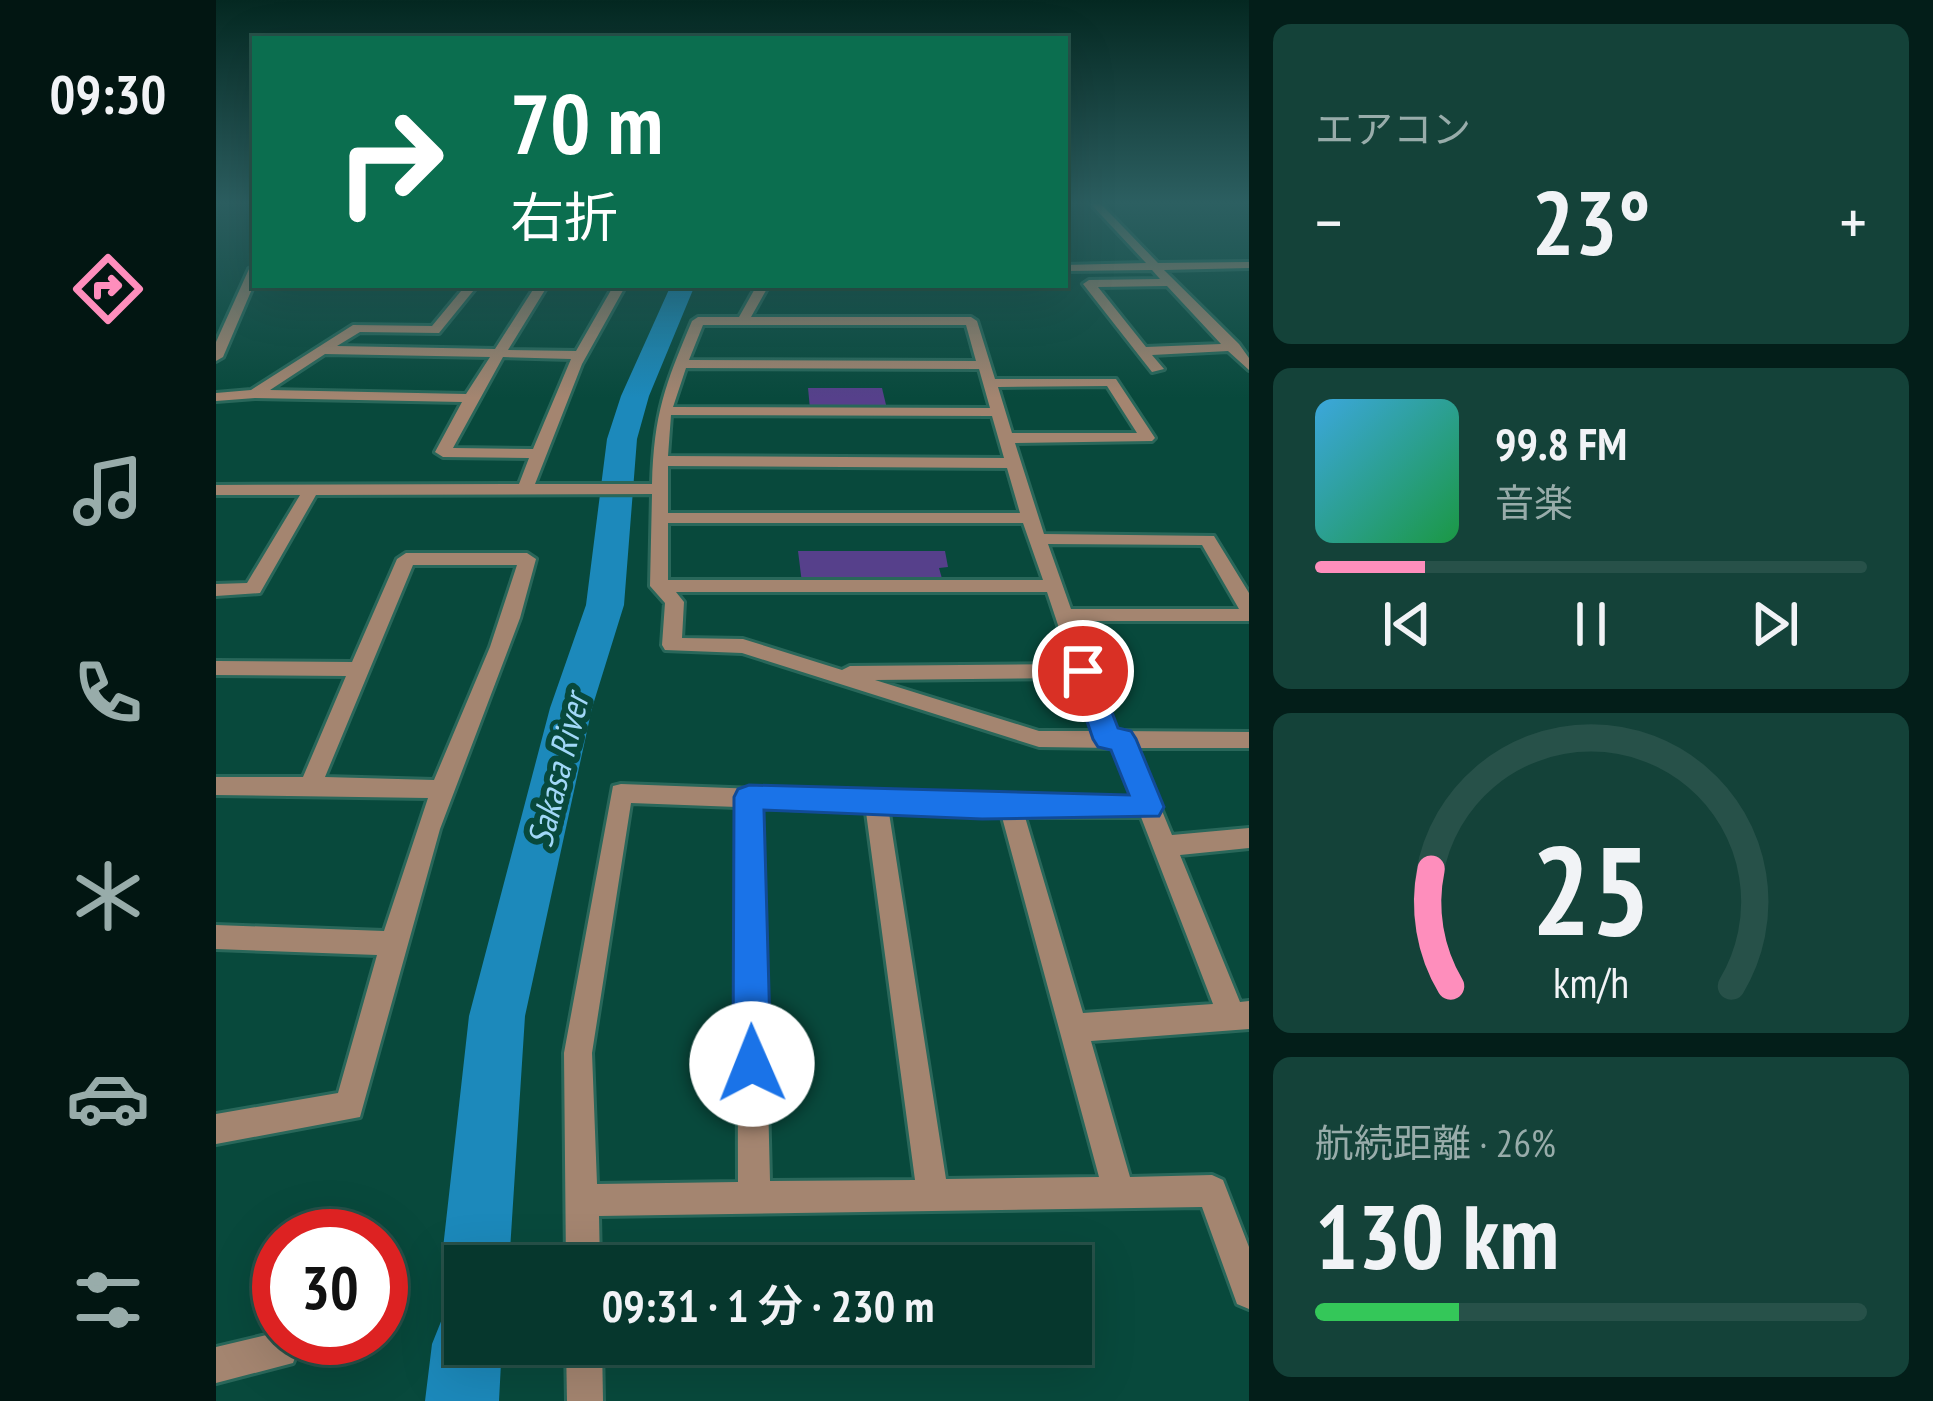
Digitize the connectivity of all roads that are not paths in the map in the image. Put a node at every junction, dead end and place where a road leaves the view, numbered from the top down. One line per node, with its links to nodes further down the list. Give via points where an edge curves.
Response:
1 (1158, 267): 3 (street)
2 (252, 274): 9 (street)
3 (1172, 282): 10 (street); 12 (street, via 1089,284)
4 (470, 288): 11 (street, via 435,330 357,328)
5 (540, 288): 13 (street)
6 (618, 288): 14 (street)
7 (761, 288): 8 (street)
8 (743, 321): 16 (street, via 698,321); 17 (street, via 967,319)
9 (222, 329): 15 (street)
10 (1234, 347): 12 (street); 18 (street)
11 (319, 350): 13 (street); 21 (street)
12 (1142, 351): 19 (street)
13 (498, 353): 14 (street); 23 (street)
14 (580, 355): 27 (street)
15 (216, 357)
16 (680, 364): 17 (street); 24 (street)
17 (982, 365): 20 (street)
18 (1249, 366)
19 (1157, 369)
20 (987, 382): 25 (street); 26 (street, via 1111,382 1147,438)
21 (254, 394): 22 (street); 23 (street)
22 (216, 397)
23 (471, 398): 27 (street, via 443,452)
24 (665, 411): 25 (street); 28 (street)
25 (996, 412): 26 (street)
26 (1004, 439): 29 (street)
27 (537, 454): 33 (street)
28 (660, 461): 29 (street); 30 (street)
29 (1012, 463): 35 (street)
30 (652, 489): 33 (street); 34 (street)
31 (216, 490): 32 (street)
32 (310, 491): 33 (street); 39 (street, via 253,590)
33 (524, 491)
34 (659, 518): 35 (street); 37 (street)
35 (1030, 518): 36 (street)
36 (1037, 539): 38 (street); 40 (street, via 1208,540)
37 (659, 586): 38 (street); 45 (street, via 675,602 671,645 743,646)
38 (1052, 586): 41 (street)
39 (216, 590)
40 (1249, 612): 41 (street)
41 (1063, 616): 44 (street)
42 (216, 668): 43 (street)
43 (360, 669): 49 (street); 50 (street, via 406,559 527,559 518,601)
44 (1083, 671): 45 (street); 46 (street)
45 (827, 673): 46 (street, via 1039,739)
46 (1114, 739): 47 (street); 54 (street)
47 (1249, 740)
48 (216, 786): 49 (street)
49 (310, 786): 50 (street)
50 (442, 789): 58 (street)
51 (749, 797): 52 (street); 64 (street); 65 (street, via 621,793 578,1053)
52 (876, 802): 53 (street); 63 (street)
53 (1011, 807): 54 (street); 60 (street)
54 (1149, 807): 56 (street)
55 (1249, 838): 56 (street)
56 (1164, 846): 59 (street)
57 (216, 937): 58 (street)
58 (392, 943): 61 (street, via 349,1106)
59 (1240, 1016): 60 (street)
60 (1073, 1028): 62 (street)
61 (216, 1130)
62 (1119, 1193): 63 (street); 67 (street, via 1212,1191)
63 (933, 1196): 64 (street)
64 (754, 1198): 65 (street)
65 (582, 1200): 66 (street)
66 (583, 1245)
67 (1249, 1292)
68 (252, 1357): 69 (street)
69 (216, 1365)
70 (584, 1365): 71 (street)
71 (584, 1401)

